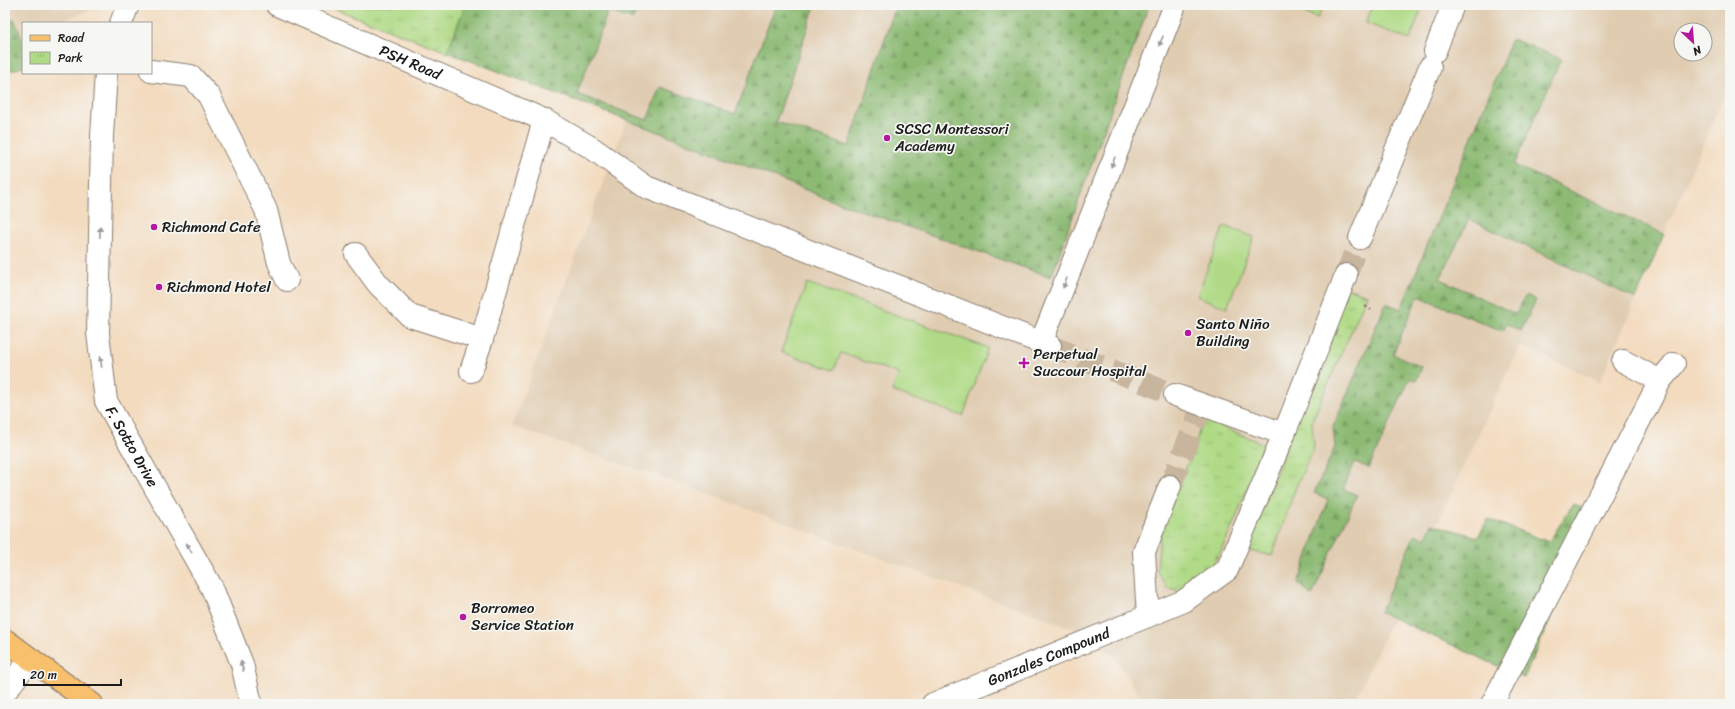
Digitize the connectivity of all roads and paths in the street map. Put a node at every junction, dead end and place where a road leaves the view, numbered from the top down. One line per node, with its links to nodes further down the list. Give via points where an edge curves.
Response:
1 (128, 5): 5 (street)
2 (277, 5): 8 (street, PSH Road)
3 (1175, 5): 8 (street, PSH Road, one-way to 8, via 1046,344 646,187 592,148)
4 (1453, 5): 9 (street)
5 (121, 22)
6 (152, 71): 12 (street, via 190,76 209,96 266,210 279,263)
7 (106, 74): 26 (street, F. Sotto Drive, one-way to 7, via 242,664 212,588 106,401 98,333 102,136)
8 (544, 120): 13 (street)
9 (1360, 238)
10 (356, 254): 13 (street, via 378,284 410,316)
11 (1346, 275): 19 (street, Gonzales Compound)
12 (287, 280)
13 (482, 339): 16 (street)
14 (1623, 361): 17 (street)
15 (1674, 364): 17 (street)
16 (472, 371)
17 (1660, 381): 28 (street)
18 (1175, 395): 19 (street)
19 (1284, 434): 21 (street, Gonzales Compound, via 1227,570 1184,601)
20 (1170, 486): 21 (street, via 1144,552)
21 (1148, 616): 27 (street, Gonzales Compound)
22 (5, 640): 23 (main road)
23 (30, 659): 24 (street); 25 (main road)
24 (5, 692)
25 (92, 704)
26 (251, 704)
27 (933, 704)
28 (1492, 704)

